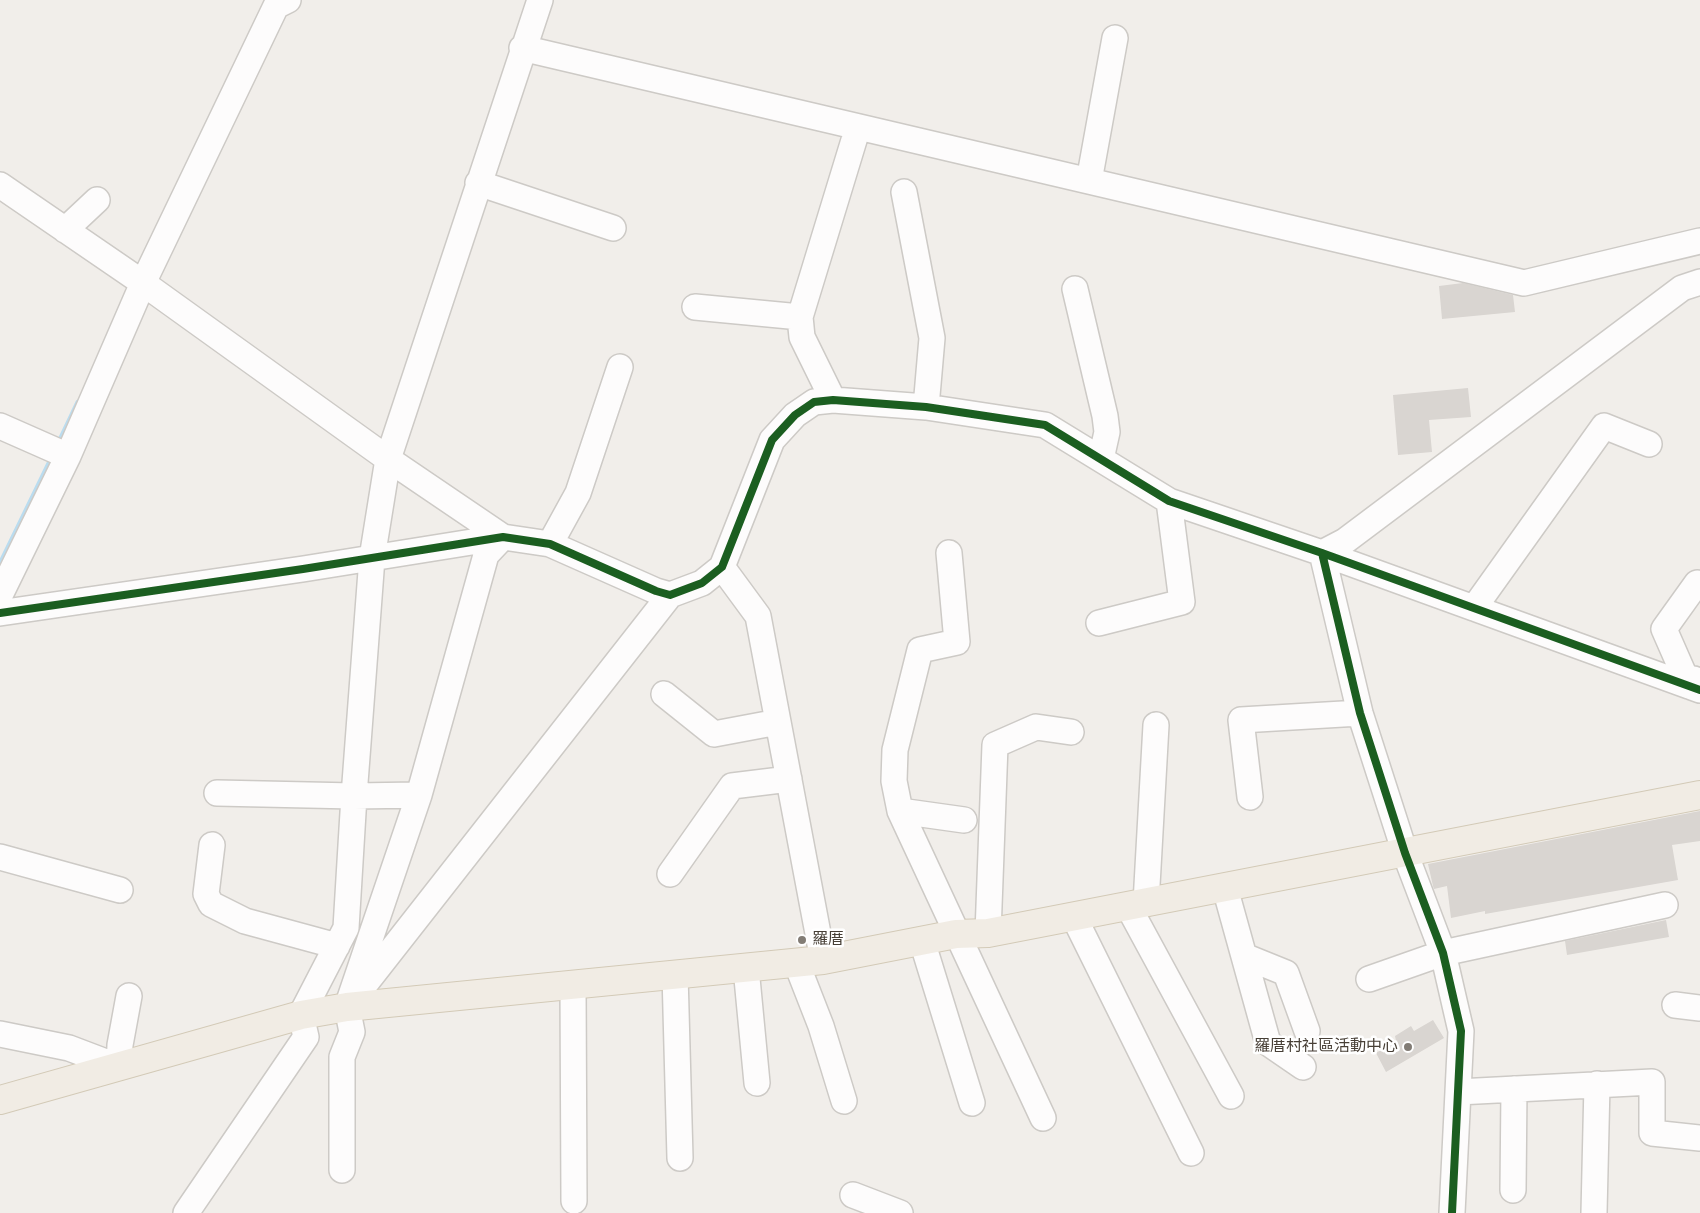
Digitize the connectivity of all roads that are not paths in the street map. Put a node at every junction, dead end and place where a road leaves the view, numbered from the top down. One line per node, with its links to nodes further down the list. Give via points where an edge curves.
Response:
1 (288, 0): 15 (street, via 276,6)
2 (540, 0): 4 (street)
3 (1115, 38): 6 (street)
4 (522, 48): 5 (street); 7 (street)
5 (858, 127): 6 (street); 18 (street)
6 (1089, 181): 13 (street, via 1524,283)
7 (478, 183): 11 (street); 25 (street)
8 (0, 185): 12 (street)
9 (904, 192): 21 (street, via 932,338)
10 (98, 200): 12 (street)
11 (613, 228)
12 (65, 230): 15 (street)
13 (1700, 241)
14 (1700, 282): 31 (street, via 1682,288 1345,541)
15 (143, 283): 24 (street); 25 (street)
16 (1075, 289): 26 (street, via 1105,416 1107,432)
17 (695, 307): 18 (street)
18 (800, 316): 20 (street, via 802,337)
19 (620, 367): 29 (street, via 578,493)
20 (833, 400): 21 (street); 33 (street, via 814,402 795,415 772,440)
21 (926, 407): 26 (street, via 1045,425)
22 (0, 426): 24 (street)
23 (1649, 444): 37 (street, via 1604,426)
24 (68, 456): 35 (street)
25 (388, 459): 28 (street); 32 (street)
26 (1101, 459): 27 (street)
27 (1169, 501): 31 (street); 39 (street, via 1182,602)
28 (503, 537): 29 (street); 32 (street); 48 (street, via 486,555)
29 (550, 544): 36 (street)
30 (949, 553): 52 (street, via 957,642 920,650 895,750 894,782)
31 (1322, 553): 37 (street); 42 (street)
32 (372, 558): 38 (street); 50 (street)
33 (722, 567): 36 (street, via 702,583); 43 (street, via 758,616)
34 (1697, 583): 40 (street, via 1664,629)
35 (0, 595)
36 (670, 595): 77 (street)
37 (1474, 608): 40 (street)
38 (0, 613)
39 (1099, 623)
40 (1696, 682)
41 (664, 694): 43 (street, via 714,734)
42 (1360, 713): 51 (street, via 1241,720); 55 (street)
43 (778, 722): 46 (street)
44 (1156, 725): 60 (street)
45 (1071, 732): 63 (street, via 1036,727 995,745)
46 (789, 779): 57 (street, via 732,786); 69 (street)
47 (217, 793): 50 (street)
48 (419, 795): 50 (street); 77 (street)
49 (1700, 795): 55 (main road)
50 (354, 796): 66 (street, via 346,928)
51 (1250, 797)
52 (900, 811): 53 (street); 64 (street)
53 (964, 820)
54 (212, 845): 66 (street, via 206,894 212,904 246,921)
55 (1405, 853): 58 (main road); 67 (street)
56 (0, 857): 59 (street)
57 (670, 874)
58 (1225, 888): 60 (main road); 68 (street)
59 (120, 890)
60 (1137, 905): 62 (main road); 88 (street)
61 (1665, 905): 67 (street)
62 (1074, 916): 63 (main road); 94 (street)
63 (988, 933): 64 (main road)
64 (956, 934): 65 (main road); 92 (street)
65 (922, 941): 69 (main road); 91 (street)
66 (338, 946): 79 (street)
67 (1443, 953): 73 (street); 87 (street, via 1461,1031)
68 (1244, 956): 80 (street, via 1286,973); 83 (street, via 1268,1043)
69 (823, 960): 70 (main road)
70 (796, 962): 71 (main road); 90 (street, via 821,1026)
71 (746, 968): 72 (main road); 84 (street)
72 (675, 974): 74 (main road); 95 (street)
73 (1369, 980)
74 (573, 985): 77 (main road); 99 (street)
75 (129, 996): 82 (street)
76 (1675, 1006): 78 (street)
77 (347, 1007): 79 (main road); 96 (street, via 352,1032 342,1057)
78 (1700, 1008)
79 (301, 1015): 82 (main road); 100 (street, via 306,1037)
80 (1307, 1031)
81 (0, 1034): 82 (street, via 69,1048)
82 (118, 1067): 89 (main road)
83 (1302, 1067)
84 (757, 1083)
85 (1597, 1084): 86 (street); 93 (street, via 1652,1082 1652,1133); 103 (street)
86 (1514, 1089): 87 (street); 97 (street)
87 (1458, 1092): 102 (street)
88 (1231, 1096)
89 (0, 1100)
90 (844, 1101)
91 (972, 1103)
92 (1043, 1118)
93 (1700, 1138)
94 (1191, 1153)
95 (680, 1158)
96 (342, 1170)
97 (1513, 1190)
98 (853, 1195): 101 (street)
99 (574, 1201)
100 (186, 1213)
101 (900, 1213)
102 (1452, 1213)
103 (1594, 1213)

